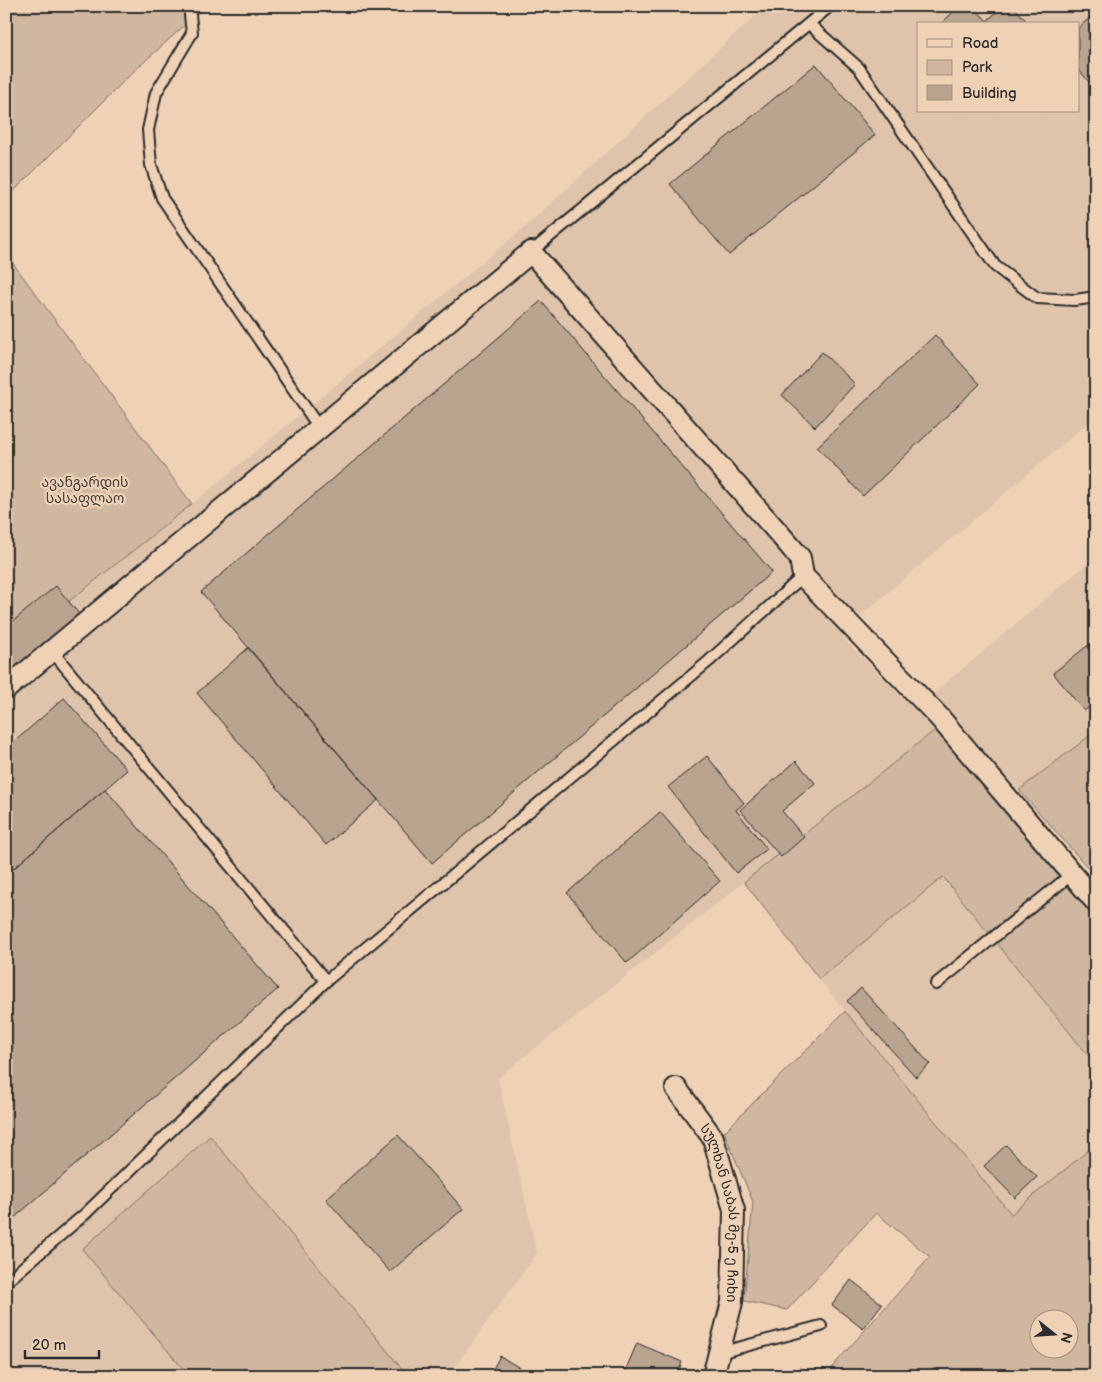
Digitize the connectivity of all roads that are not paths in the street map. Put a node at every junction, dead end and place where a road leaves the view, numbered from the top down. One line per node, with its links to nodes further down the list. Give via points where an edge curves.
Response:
1 (189, 6): 6 (lane, via 192,33 156,93 148,130 151,165 162,198)
2 (830, 6): 3 (lane)
3 (808, 24): 4 (lane); 5 (lane, via 859,68 995,266 1037,298 1074,300)
4 (531, 252): 6 (street); 7 (street, via 790,546 800,558)
5 (1096, 297)
6 (320, 429): 8 (street)
7 (803, 576): 10 (street, via 938,717); 12 (lane, via 709,661)
8 (52, 651): 9 (street); 12 (lane)
9 (6, 690)
10 (1072, 874): 11 (street); 13 (lane)
11 (1096, 902)
12 (326, 981): 15 (lane, via 85,1214)
13 (936, 984)
14 (676, 1088): 17 (street, სულხან საბას მე-5 ე ჩიხი, via 714,1138 734,1210 732,1302)
15 (6, 1282)
16 (821, 1326): 17 (lane)
17 (719, 1353): 18 (street, სულხან საბას მე-5 ე ჩიხი)
18 (713, 1376)

